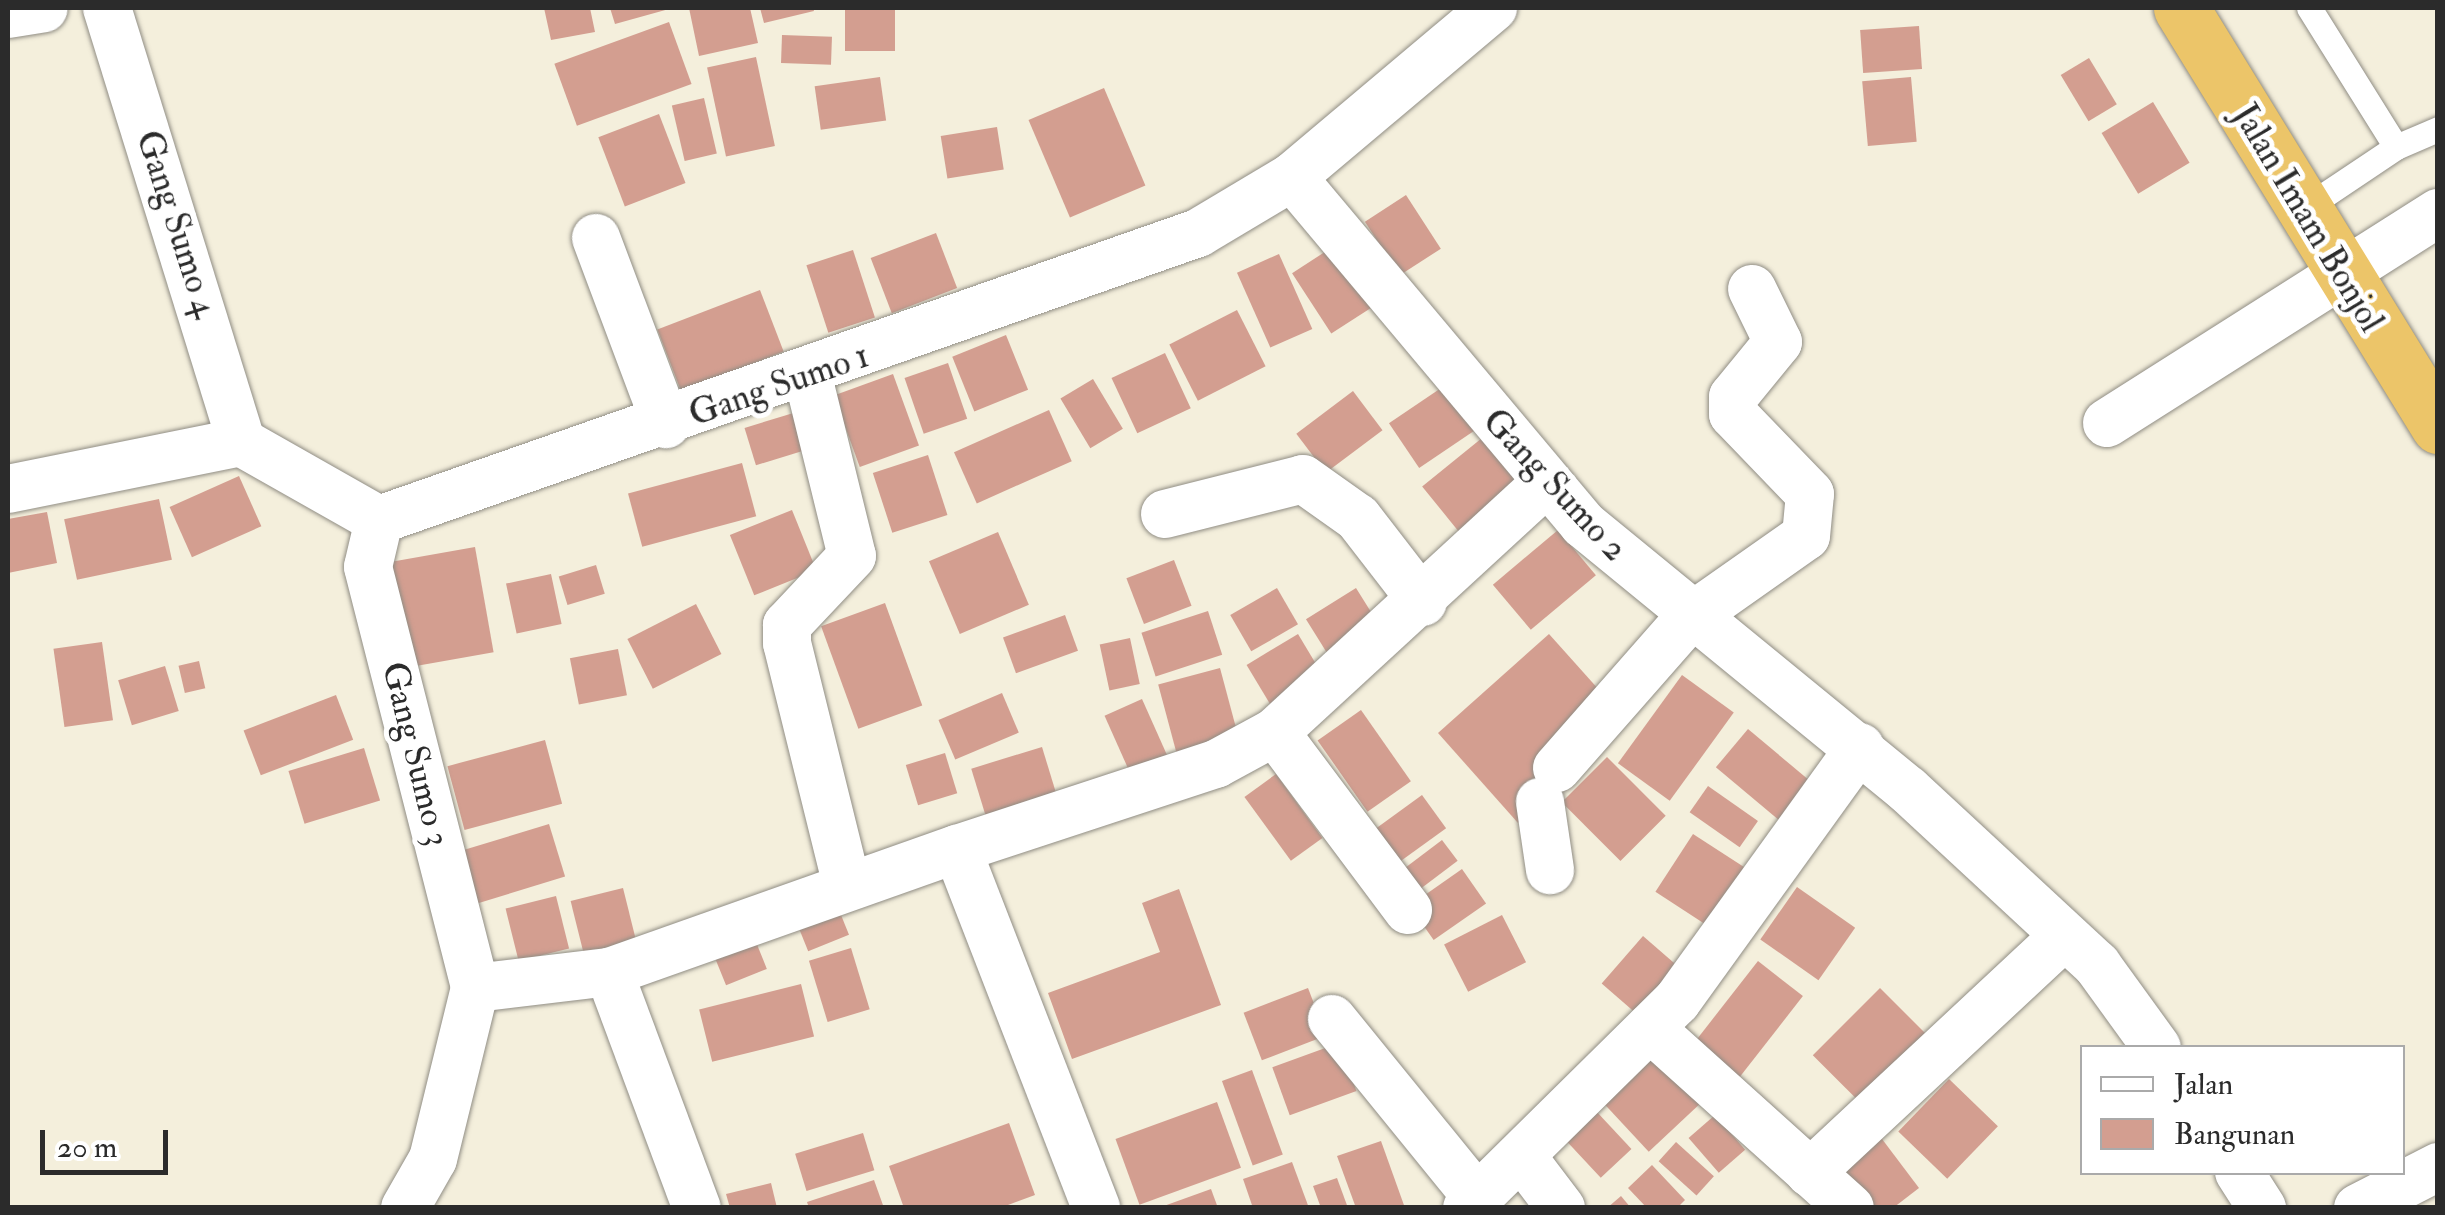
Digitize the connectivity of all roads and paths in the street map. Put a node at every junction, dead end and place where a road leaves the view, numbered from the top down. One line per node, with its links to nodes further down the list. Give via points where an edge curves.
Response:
1 (44, 8): 6 (street)
2 (107, 8): 19 (street, Gang Sumo 4)
3 (1494, 8): 9 (street, Gang Sumo 1)
4 (2181, 8): 10 (highway, Jalan Imam Bonjol)
5 (2309, 8): 8 (lane)
6 (8, 14)
7 (2438, 128): 8 (lane)
8 (2396, 147): 10 (lane)
9 (1292, 177): 15 (street, Gang Sumo 1, via 1198,233); 20 (street, Gang Sumo 2)
10 (2302, 210): 13 (highway, Jalan Imam Bonjol)
11 (2438, 214): 13 (street)
12 (596, 238): 17 (street)
13 (2339, 272): 16 (street); 18 (highway, Jalan Imam Bonjol)
14 (1752, 290): 25 (street, via 1778,342 1733,397 1733,414 1810,494 1814,514 1806,536)
15 (808, 377): 17 (street, Gang Sumo 1); 30 (street, via 852,556 787,625 786,642)
16 (2107, 423)
17 (666, 424): 23 (street, Gang Sumo 1)
18 (2438, 426)
19 (240, 442): 21 (street); 23 (street)
20 (1546, 483): 24 (street); 25 (street, Gang Sumo 2)
21 (8, 489)
22 (1165, 514): 24 (street, via 1303,479 1358,518)
23 (378, 520): 34 (street, Gang Sumo 3, via 368,567)
24 (1423, 602): 26 (street)
25 (1688, 619): 27 (street, Gang Sumo 2); 29 (street, via 1549,785)
26 (1275, 732): 28 (street, via 1216,764); 31 (street)
27 (1860, 747): 32 (street, Gang Sumo 2); 36 (street)
28 (958, 849): 30 (street); 45 (street)
29 (1550, 870)
30 (846, 882): 33 (street)
31 (1408, 910)
32 (2064, 936): 37 (street, Gang Sumo 2); 40 (street)
33 (609, 972): 34 (street); 44 (street)
34 (475, 988): 43 (street, via 434,1160)
35 (1332, 1020): 42 (street)
36 (1650, 1028): 38 (street); 40 (street)
37 (2155, 1045)
38 (1523, 1158): 42 (street); 46 (street)
39 (2438, 1168): 49 (street)
40 (1810, 1173): 47 (street)
41 (2241, 1175): 48 (street)
42 (1473, 1204)
43 (405, 1208)
44 (698, 1208)
45 (1096, 1208)
46 (1560, 1208)
47 (1850, 1208)
48 (2262, 1208)
49 (2358, 1208)

